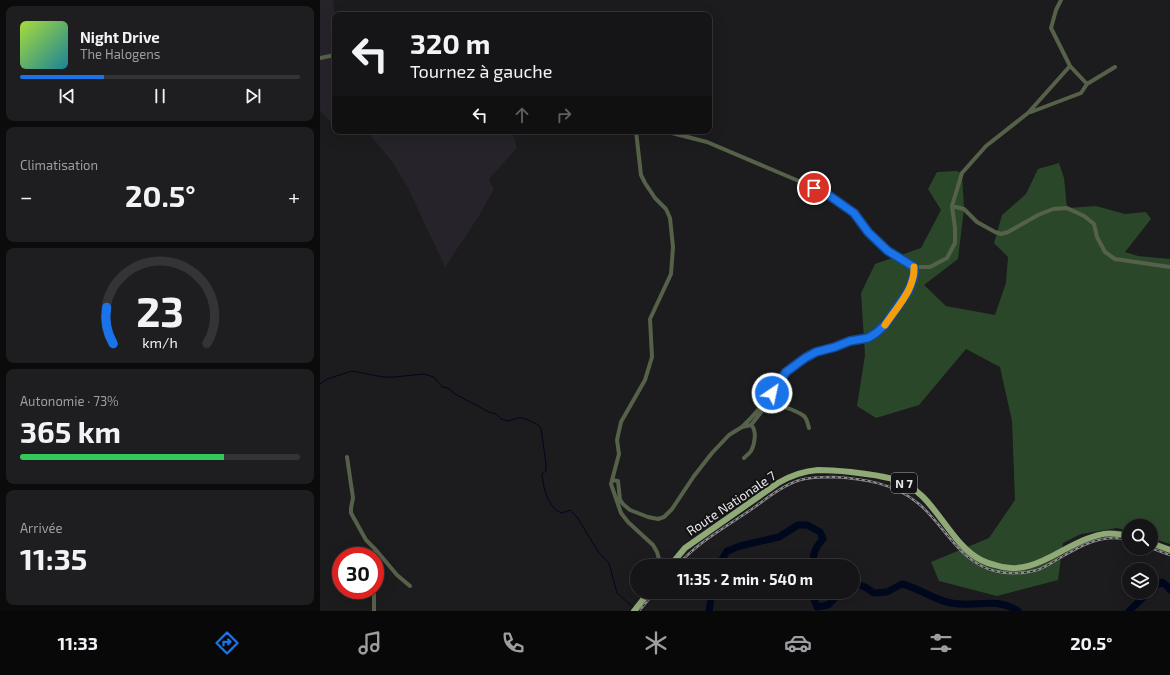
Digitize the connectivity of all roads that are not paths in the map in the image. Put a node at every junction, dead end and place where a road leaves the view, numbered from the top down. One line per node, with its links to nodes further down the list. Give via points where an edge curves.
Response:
1 (1061, 0): 4 (street, via 1051,28)
2 (332, 56): 3 (street)
3 (320, 58)
4 (1070, 66): 6 (street); 7 (street)
5 (1115, 67): 6 (street)
6 (1087, 84): 7 (street, via 1081,93)
7 (1028, 113): 10 (street, via 986,146 962,173)
8 (636, 134): 18 (street, via 641,175 655,198 666,209 670,218 673,246 671,274 650,319 652,358 645,380 621,422 617,440 619,454)
9 (676, 134): 11 (street, via 707,142 827,194 854,213 868,232 888,251)
10 (952, 206): 11 (street, via 955,243 947,258 930,267); 12 (street, via 964,209 977,222 1001,234 1053,209 1067,208 1094,224 1105,252 1115,259)
11 (914, 267): 14 (street, via 909,290 885,325 868,338 816,352 790,368 766,401)
12 (1170, 267)
13 (751, 425): 14 (street); 15 (street, via 766,406 771,405 788,409 804,417); 17 (street, via 755,432 754,445)
14 (742, 427): 18 (street, via 729,435 712,453 672,510 664,517 648,517 630,510 620,500 618,481)
15 (809, 428)
16 (347, 457): 21 (street, via 353,498 351,513 366,540)
17 (744, 458)
18 (612, 480): 24 (street, via 612,488 621,513 653,545)
19 (1122, 535): 25 (main road, Route Nationale 7 / N 7, via 1100,534 1039,564 1027,567 1016,569 997,566 980,560 968,551 921,495 906,484 870,474 818,470 778,483 685,548)
20 (1158, 546): 22 (main road)
21 (373, 547)
22 (1170, 550)
23 (384, 559): 26 (street)
24 (660, 559)
25 (676, 559)
26 (410, 586)
27 (374, 599): 29 (street)
28 (643, 599): 30 (main road)
29 (374, 611)
30 (634, 611)

